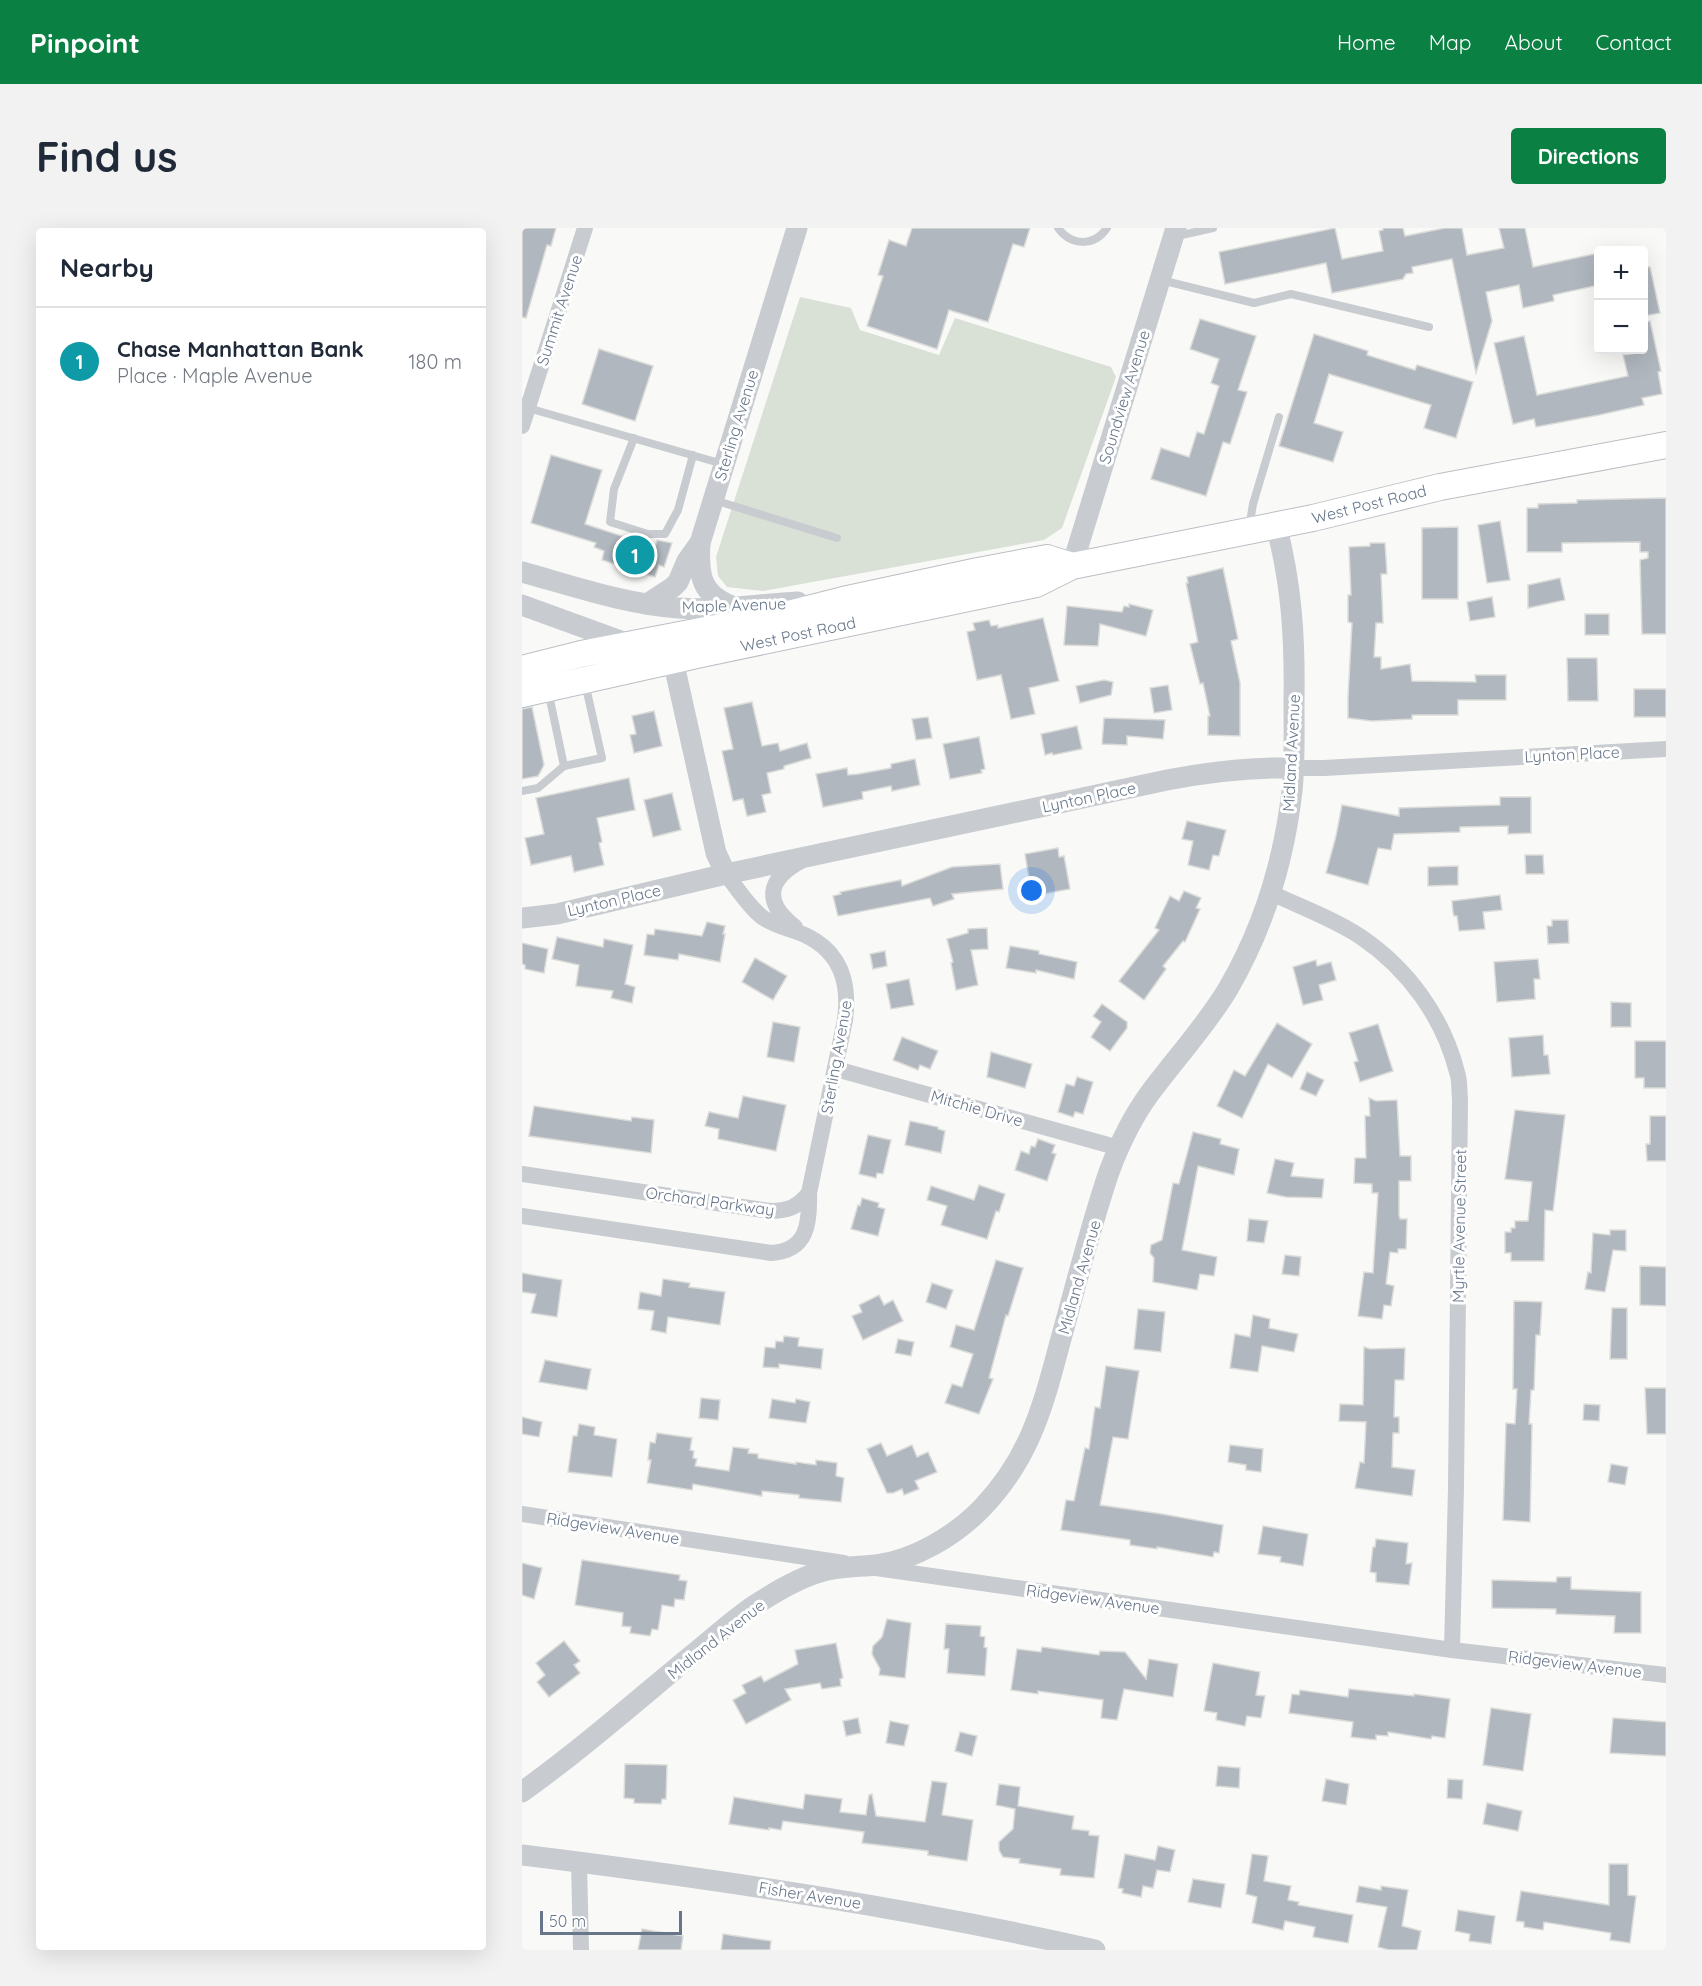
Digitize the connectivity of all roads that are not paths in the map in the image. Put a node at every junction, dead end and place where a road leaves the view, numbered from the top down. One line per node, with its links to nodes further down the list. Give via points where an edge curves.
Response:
1 (585, 228): 9 (street, Summit Avenue)
2 (797, 228): 15 (street, Sterling Avenue)
3 (1058, 228): 4 (lane, via 1066,238 1079,242 1092,242)
4 (1107, 228)
5 (1213, 228): 6 (lane)
6 (1175, 232): 7 (street, Soundview Avenue)
7 (1160, 280): 8 (lane, via 1254,303 1291,294); 21 (street, Soundview Avenue)
8 (1429, 327)
9 (528, 408): 11 (street, Summit Avenue); 12 (lane)
10 (1279, 417): 18 (lane)
11 (522, 426)
12 (634, 438): 14 (lane); 14 (lane, via 614,489 610,522 648,534 665,534 678,510)
13 (1666, 445): 17 (main road, West Post Road, via 1440,487)
14 (693, 455): 15 (lane)
15 (724, 464): 16 (street, Sterling Avenue)
16 (713, 499): 19 (lane); 20 (street, Sterling Avenue)
17 (1276, 525): 18 (main road, West Post Road); 35 (street, Midland Avenue, via 1292,601)
18 (1248, 531): 21 (main road, West Post Road)
19 (837, 538)
20 (700, 543): 24 (street, Sterling Avenue, via 678,582); 26 (street, via 704,584 714,598)
21 (1071, 566): 23 (main road, West Post Road, via 1047,558); 28 (main road, West Post Road, via 1036,584)
22 (522, 572): 24 (street, Maple Avenue)
23 (843, 600): 26 (street, Maple Avenue); 27 (main road, West Post Road)
24 (647, 604): 26 (street, Maple Avenue)
25 (522, 605): 27 (street)
26 (734, 607)
27 (629, 645): 28 (street); 29 (main road, West Post Road)
28 (673, 660): 30 (main road, West Post Road); 38 (street, Sterling Avenue, via 716,852)
29 (522, 669)
30 (584, 680): 31 (main road, West Post Road); 34 (lane, via 602,758)
31 (548, 688): 32 (main road, West Post Road); 34 (lane)
32 (522, 694)
33 (1666, 749): 35 (street, Lynton Place)
34 (564, 766): 36 (lane, via 538,788)
35 (1293, 768): 37 (street, Lynton Place, via 1217,770); 39 (street, Midland Avenue, via 1285,835)
36 (522, 791)
37 (810, 857): 38 (street, Lynton Place); 41 (street, Sterling Avenue, via 786,869 773,893 779,912)
38 (726, 874): 40 (street, Lynton Place, via 557,914); 41 (street, Sterling Avenue, via 760,915)
39 (1271, 893): 43 (street, Midland Avenue, via 1229,988 1149,1095); 49 (street, Myrtle Avenue Street, via 1352,932 1387,956 1439,1022 1458,1073)
40 (522, 918)
41 (806, 935): 42 (street, Sterling Avenue, via 833,957 846,988 848,1000)
42 (836, 1069): 43 (street, Mitchie Drive); 45 (street, Sterling Avenue)
43 (1119, 1148): 48 (street, Midland Avenue, via 1038,1420 1022,1456 978,1512 939,1541 901,1560)
44 (522, 1174): 45 (street, Orchard Parkway, via 770,1211 790,1209)
45 (809, 1193): 46 (street, via 809,1218 799,1244 771,1253)
46 (522, 1216)
47 (522, 1514): 48 (street, Ridgeview Avenue)
48 (863, 1566): 49 (street, Ridgeview Avenue); 51 (street, Midland Avenue, via 819,1572 757,1604)
49 (1452, 1650): 50 (street, Ridgeview Avenue)
50 (1666, 1675)
51 (522, 1792)
52 (522, 1855): 53 (street, Fisher Avenue)
53 (579, 1862): 54 (street); 55 (street, Fisher Avenue, via 812,1894)
54 (581, 1950)
55 (1095, 1950)

